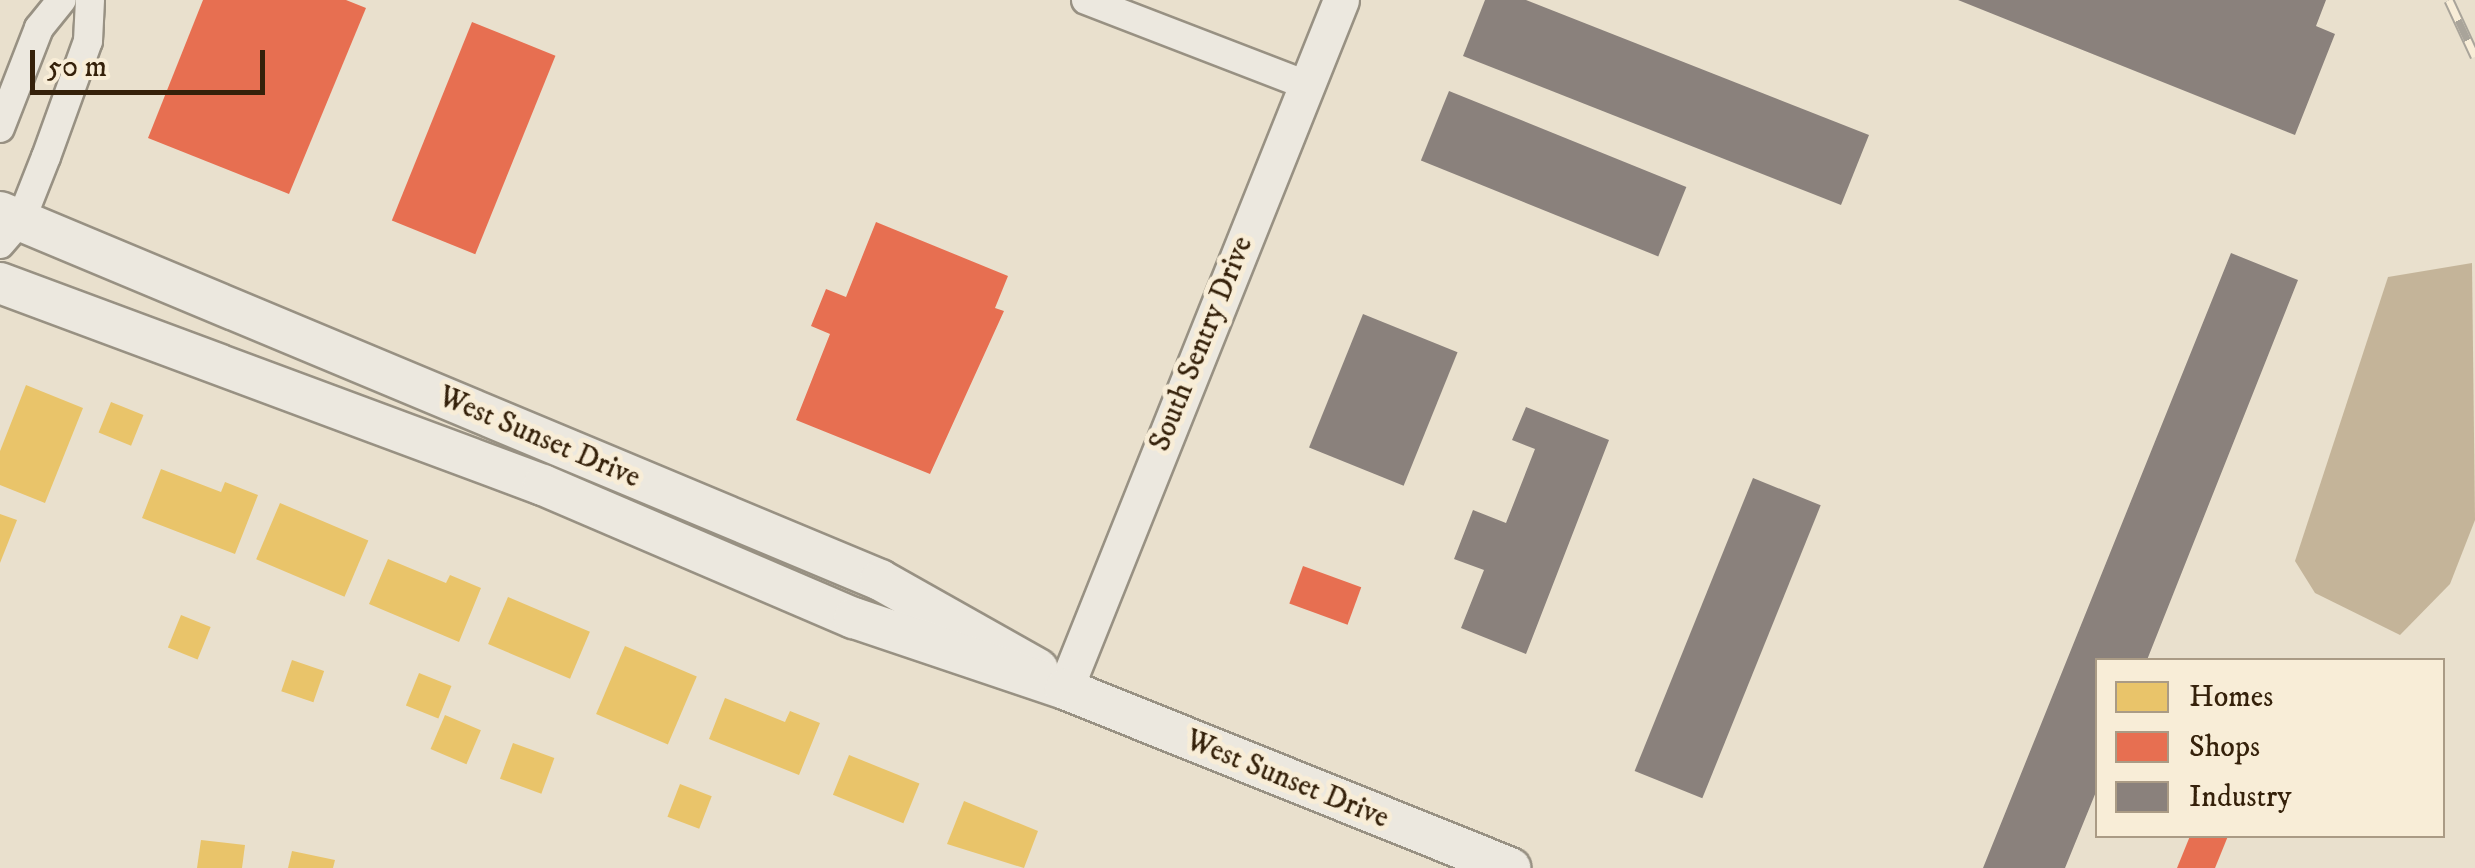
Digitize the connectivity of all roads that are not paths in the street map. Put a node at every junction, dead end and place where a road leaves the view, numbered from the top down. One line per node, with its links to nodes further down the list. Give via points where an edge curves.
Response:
1 (62, 0): 6 (street, via 39,28)
2 (90, 0): 7 (street, via 88,40)
3 (1086, 0): 5 (street)
4 (1340, 0): 5 (street, South Sentry Drive)
5 (1306, 85): 9 (street, South Sentry Drive)
6 (0, 128)
7 (7, 225): 9 (main road, West Sunset Drive, via 880,580 1006,646)
8 (0, 283): 9 (main road, West Sunset Drive, via 543,485 854,618)
9 (1065, 689): 10 (main road, West Sunset Drive)
10 (1510, 868)

